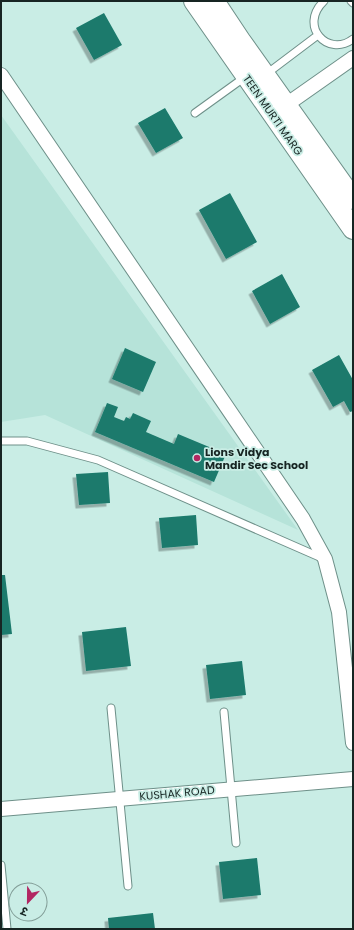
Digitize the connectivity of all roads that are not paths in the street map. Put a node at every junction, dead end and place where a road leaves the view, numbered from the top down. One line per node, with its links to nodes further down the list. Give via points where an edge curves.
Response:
1 (194, 1): 8 (main road, TEEN MURTI MARG)
2 (214, 1): 8 (main road, TEEN MURTI MARG)
3 (324, 1): 4 (lane, via 317,8 314,17)
4 (318, 35): 5 (lane, via 334,45); 8 (lane)
5 (353, 39)
6 (353, 58): 9 (street)
7 (1, 75): 14 (street, via 303,519)
8 (256, 76): 9 (main road, TEEN MURTI MARG); 10 (lane); 12 (main road, TEEN MURTI MARG)
9 (286, 105): 11 (main road, TEEN MURTI MARG)
10 (195, 113)
11 (353, 199)
12 (353, 229)
13 (1, 441): 14 (lane, via 27,441 98,460)
14 (325, 559): 17 (street, via 339,612)
15 (111, 708): 20 (lane)
16 (224, 712): 19 (lane)
17 (353, 743)
18 (353, 779): 19 (street, KUSHAK ROAD)
19 (232, 789): 20 (street, KUSHAK ROAD); 22 (lane)
20 (120, 798): 21 (street, KUSHAK ROAD); 24 (lane)
21 (1, 809)
22 (236, 843)
23 (1, 865): 25 (lane)
24 (128, 886)
25 (7, 929)

